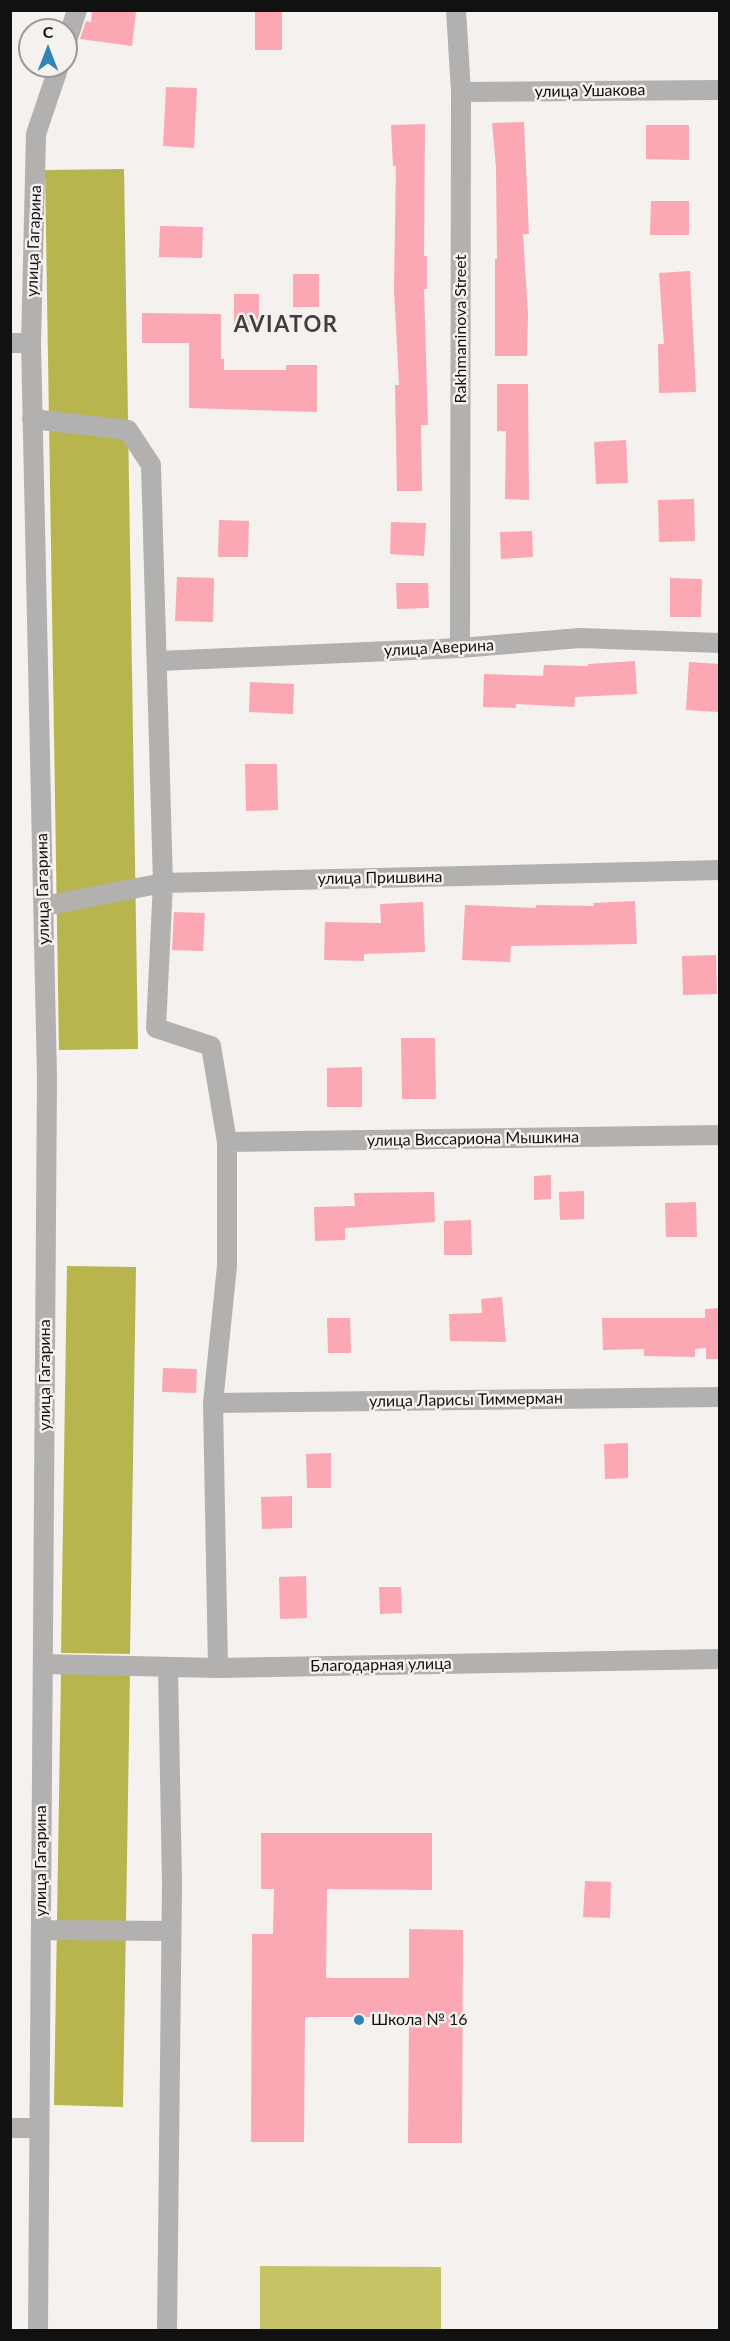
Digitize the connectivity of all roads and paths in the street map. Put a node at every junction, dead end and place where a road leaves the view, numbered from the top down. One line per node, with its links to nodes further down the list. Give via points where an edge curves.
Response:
1 (456, 10): 4 (street, Rakhmaninova Street)
2 (55, 78): 6 (street, улица Гагарина, via 36,134)
3 (720, 90): 4 (street, улица Ушакова)
4 (461, 93): 9 (street, Rakhmaninova Street)
5 (10, 343): 6 (street)
6 (31, 343): 7 (street, улица Гагарина)
7 (32, 419): 10 (street, via 128,430 151,465); 13 (street, улица Гагарина)
8 (720, 643): 9 (street, улица Аверина, via 580,638)
9 (460, 648): 10 (street, улица Аверина)
10 (159, 662): 12 (street)
11 (720, 870): 12 (street, улица Пришвина)
12 (163, 883): 13 (street, улица Пришвина); 15 (street, via 156,1028 211,1046)
13 (44, 906): 19 (street, улица Гагарина, via 47,1078)
14 (720, 1135): 15 (street, улица Виссариона Мышкина)
15 (227, 1142): 17 (street, via 227,1266)
16 (720, 1397): 17 (street, улица Ларисы Тиммерман)
17 (213, 1403): 21 (street)
18 (720, 1659): 21 (street, Благодарная улица)
19 (43, 1664): 20 (street, Благодарная улица); 22 (street, улица Гагарина)
20 (168, 1668): 21 (street, Благодарная улица); 23 (street)
21 (218, 1668)
22 (41, 1930): 23 (street); 25 (street, улица Гагарина)
23 (171, 1931): 27 (street)
24 (10, 2128): 25 (street)
25 (39, 2128): 26 (street, улица Гагарина)
26 (38, 2331)
27 (167, 2331)

